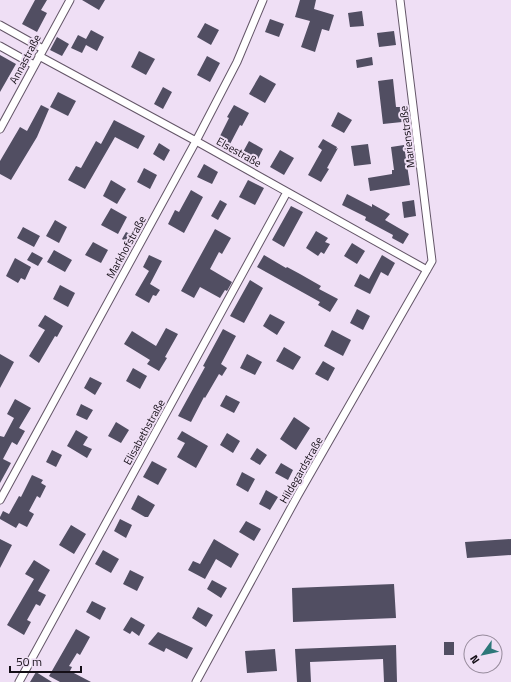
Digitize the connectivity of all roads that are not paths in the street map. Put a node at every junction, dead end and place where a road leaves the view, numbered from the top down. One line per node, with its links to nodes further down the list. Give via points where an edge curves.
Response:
1 (70, 0): 6 (street, Annastraße)
2 (263, 0): 10 (street, Markhofstraße, via 237,62)
3 (400, 0): 12 (street, Marienstraße, via 432,261)
4 (0, 26): 6 (street)
5 (0, 46): 8 (street)
6 (43, 49): 7 (street, Annastraße)
7 (39, 56): 8 (street, Annastraße); 10 (street, Elsestraße)
8 (34, 65): 9 (street, Annastraße)
9 (0, 129)
10 (196, 141): 11 (street, Elsestraße); 13 (street, Markhofstraße)
11 (287, 192): 12 (street, Elsestraße); 15 (street, Elisabethstraße)
12 (427, 270): 16 (street, Hildegardstraße, via 298,495)
13 (3, 488): 14 (street, Markhofstraße)
14 (0, 500)
15 (18, 682)
16 (196, 682)

